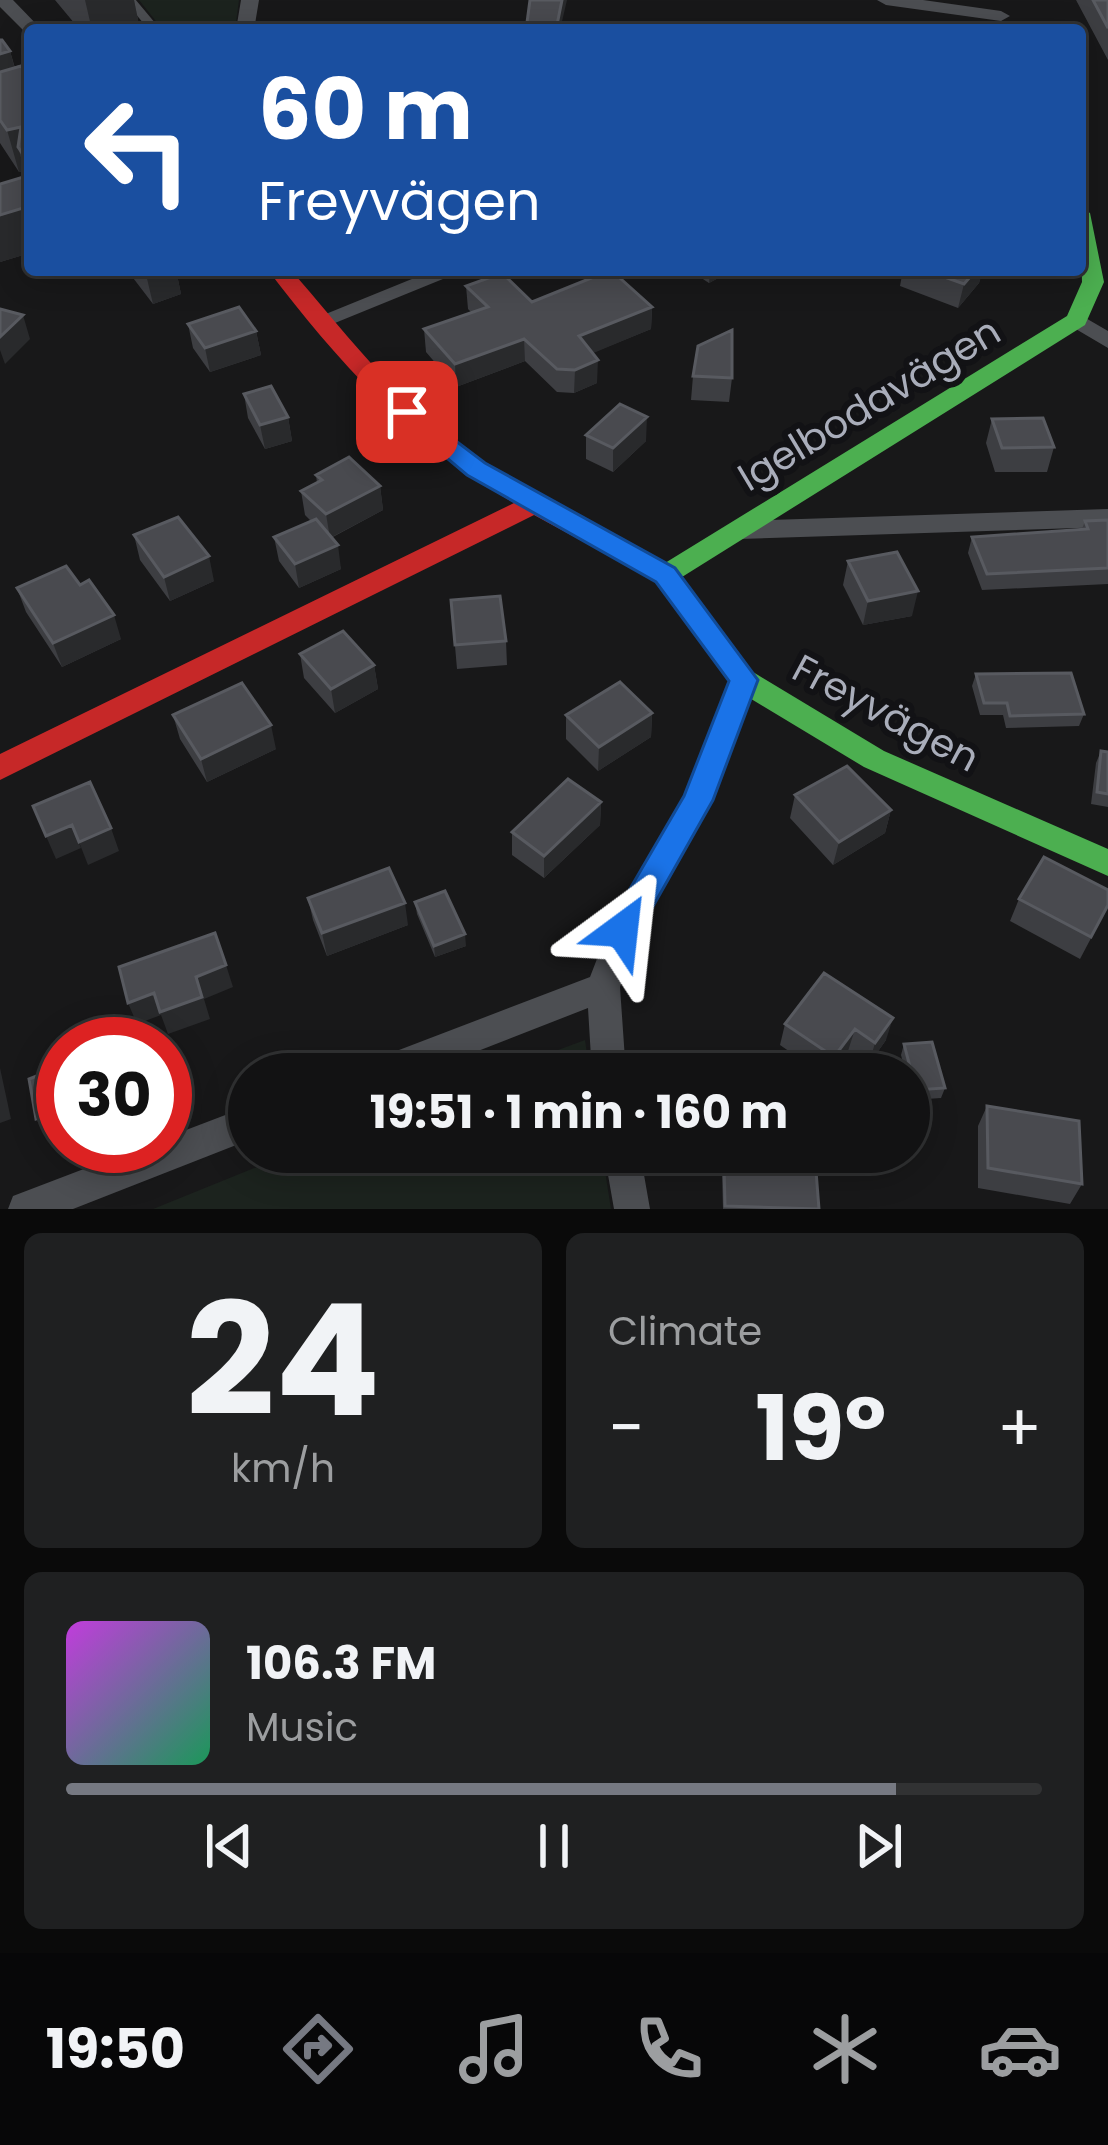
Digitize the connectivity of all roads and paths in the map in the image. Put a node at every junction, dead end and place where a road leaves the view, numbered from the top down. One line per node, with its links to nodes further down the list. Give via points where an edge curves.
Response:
1 (3, 0): 5 (street)
2 (130, 0): 6 (lane)
3 (886, 0): 4 (street)
4 (1000, 15)
5 (17, 23)
6 (150, 24)
7 (1086, 237): 11 (street, via 1092,299)
8 (284, 276): 10 (street, Freyvägen)
9 (438, 276): 10 (street)
10 (322, 320): 13 (street, Freyvägen, via 443,445)
11 (1077, 320): 12 (street); 15 (street, Igelbodavägen)
12 (1108, 341)
13 (534, 504): 16 (street, Freyvägen); 18 (street)
14 (1108, 518): 15 (street)
15 (739, 530): 16 (street, Igelbodavägen)
16 (666, 575): 17 (street, Freyvägen)
17 (743, 680): 19 (street, Freyvägen, via 874,759); 20 (street, via 698,800 622,930)
18 (0, 768)
19 (1108, 863)
20 (603, 987): 21 (street); 22 (street)
21 (432, 1053)
22 (608, 1053)
23 (228, 1131): 25 (street)
24 (626, 1173): 26 (street)
25 (26, 1209)
26 (632, 1209)

